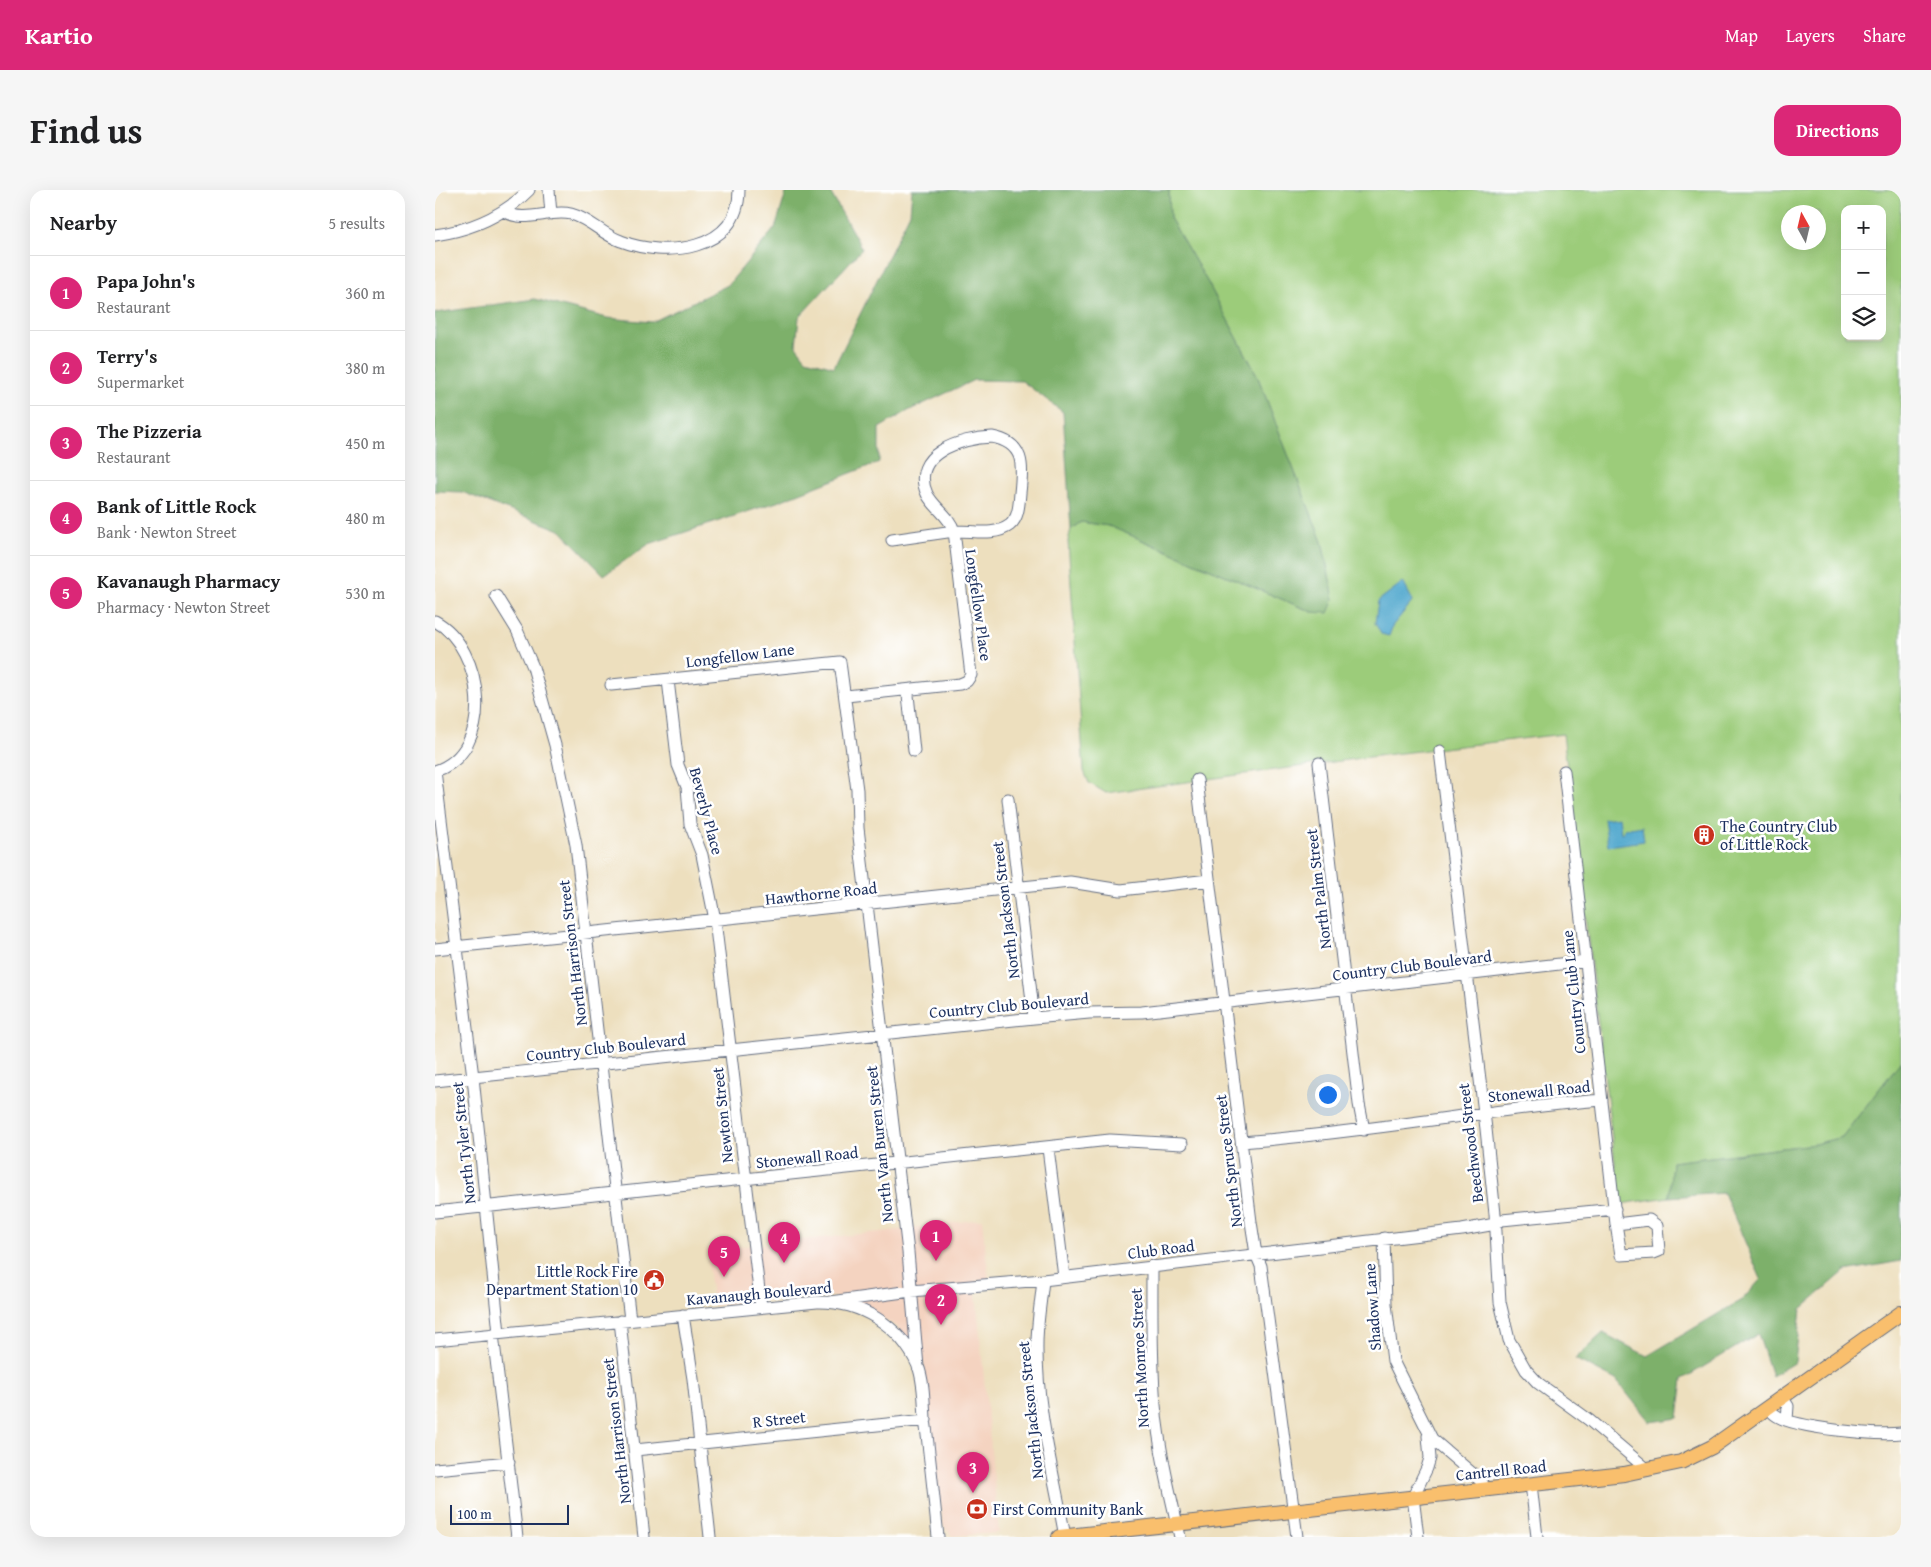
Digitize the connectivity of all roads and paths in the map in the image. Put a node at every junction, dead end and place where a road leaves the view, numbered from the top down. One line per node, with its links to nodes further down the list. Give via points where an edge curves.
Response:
1 (529, 190): 4 (street)
2 (549, 190): 5 (street)
3 (739, 190): 5 (street, via 732,217 718,234 701,244 679,249 631,244 615,239 582,218)
4 (504, 211): 5 (street, via 515,216); 6 (street, via 476,225)
5 (551, 214)
6 (435, 235)
7 (953, 532): 7 (street, via 951,523 931,501 924,485 923,474 929,460 944,448 975,439 991,437 1008,442 1018,453 1023,468 1019,508 1014,520 1000,529); 8 (street, Longfellow Place); 13 (street, Longfellow Place, via 971,675 960,684)
8 (892, 540)
9 (497, 596): 26 (street, North Harrison Street, via 533,667 549,722 576,845)
10 (435, 621): 18 (street, North Tyler Street, via 451,633 467,656 477,698 473,729 464,747 455,760)
11 (668, 680): 12 (street, Longfellow Lane); 14 (street, Longfellow Lane, via 840,662); 25 (street, Beverly Place, via 678,765 687,787 691,824 702,855)
12 (611, 685)
13 (904, 690): 14 (street, Longfellow Place); 15 (street, via 908,695)
14 (846, 696): 24 (street)
15 (914, 751)
16 (1440, 751): 30 (street, Beechwood Street)
17 (1319, 763): 31 (street, North Palm Street)
18 (435, 771): 27 (street, North Tyler Street)
19 (1564, 771): 29 (street, Country Club Lane)
20 (1197, 780): 22 (street, North Spruce Street)
21 (1008, 799): 23 (street, North Jackson Street)
22 (1209, 880): 23 (street, Hawthorne Road, via 1121,890 1076,882); 32 (street, North Spruce Street)
23 (1019, 888): 24 (street, Hawthorne Road); 33 (street, North Jackson Street)
24 (867, 904): 25 (street, Hawthorne Road); 34 (street, North Van Buren Street)
25 (715, 920): 26 (street, Hawthorne Road); 35 (street, Newton Street)
26 (587, 933): 27 (street, Hawthorne Road); 36 (street, North Harrison Street)
27 (457, 946): 28 (street, Hawthorne Road); 37 (street, North Tyler Street)
28 (435, 949)
29 (1586, 961): 30 (street, Country Club Boulevard); 39 (street, Country Club Lane)
30 (1467, 975): 31 (street, Country Club Boulevard); 40 (street, Beechwood Street)
31 (1347, 988): 32 (street, Country Club Boulevard); 41 (street, North Palm Street)
32 (1224, 1003): 33 (street, Country Club Boulevard, via 1142,1012); 42 (street, North Spruce Street)
33 (1034, 1018): 34 (street, Country Club Boulevard)
34 (883, 1034): 35 (street, Country Club Boulevard); 45 (street, North Van Buren Street)
35 (731, 1050): 36 (street, Country Club Boulevard); 46 (street, Newton Street)
36 (602, 1064): 37 (street, Country Club Boulevard); 47 (street, North Harrison Street)
37 (473, 1077): 38 (street, Country Club Boulevard); 48 (street, North Tyler Street)
38 (435, 1081)
39 (1602, 1100): 40 (street, Stonewall Road); 49 (street, Country Club Lane)
40 (1484, 1113): 41 (street, Stonewall Road); 51 (street, Beechwood Street)
41 (1364, 1130): 42 (street, Stonewall Road)
42 (1242, 1142): 54 (street, North Spruce Street)
43 (1182, 1144): 44 (street, Stonewall Road, via 1113,1140)
44 (1047, 1148): 45 (street, Stonewall Road); 56 (street)
45 (897, 1164): 46 (street, Stonewall Road); 58 (street, North Van Buren Street)
46 (745, 1180): 47 (street, Stonewall Road); 60 (street, Newton Street)
47 (617, 1194): 48 (street, Stonewall Road); 63 (street, North Harrison Street)
48 (486, 1207): 50 (street, Stonewall Road); 64 (street, North Tyler Street)
49 (1615, 1209): 51 (street); 52 (street, Country Club Lane)
50 (435, 1212)
51 (1495, 1223): 53 (street, Club Road); 77 (street, Beechwood Street, via 1500,1302 1512,1348 1538,1382)
52 (1617, 1224)
53 (1384, 1238): 54 (street, Club Road); 71 (street, Shadow Lane, via 1390,1349 1403,1385)
54 (1256, 1254): 55 (street, Club Road); 81 (street, North Spruce Street, via 1261,1266)
55 (1152, 1266): 56 (street, Club Road); 82 (street, North Monroe Street, via 1155,1406)
56 (1064, 1277): 57 (street, Club Road)
57 (1043, 1280): 58 (street, Club Road); 88 (street, North Jackson Street, via 1037,1346 1039,1378 1050,1464)
58 (911, 1291): 59 (street, Club Road); 66 (street, North Van Buren Street)
59 (830, 1302): 60 (street, Kavanaugh Boulevard); 66 (street, Kavanaugh Boulevard, via 861,1309 883,1322)
60 (761, 1307): 62 (street, Kavanaugh Boulevard)
61 (1901, 1313): 67 (main road, Cantrell Road)
62 (683, 1315): 63 (street, Kavanaugh Boulevard); 73 (street)
63 (625, 1321): 64 (street, Kavanaugh Boulevard); 74 (street, North Harrison Street)
64 (496, 1333): 65 (street, Kavanaugh Boulevard); 75 (street, North Tyler Street)
65 (435, 1340)
66 (919, 1367): 69 (street, Kavanaugh Boulevard)
67 (1782, 1397): 68 (main road, Cantrell Road); 70 (street, via 1788,1406)
68 (1769, 1408): 70 (street); 77 (main road, Cantrell Road, via 1697,1455)
69 (925, 1420): 73 (street, R Street); 86 (street, Kavanaugh Boulevard)
70 (1787, 1420): 72 (street, via 1867,1434)
71 (1426, 1429): 79 (street, Shadow Lane, via 1432,1439 1480,1480); 80 (street, via 1430,1458)
72 (1901, 1433)
73 (699, 1443): 74 (street, R Street); 85 (street)
74 (635, 1450): 84 (street, North Harrison Street)
75 (509, 1462): 76 (street); 83 (street, North Tyler Street)
76 (435, 1469)
77 (1649, 1470): 78 (main road, Cantrell Road)
78 (1531, 1484): 79 (main road, Cantrell Road); 92 (street)
79 (1486, 1489): 80 (main road, Cantrell Road)
80 (1413, 1497): 81 (main road, Cantrell Road); 91 (street)
81 (1292, 1511): 82 (main road, Cantrell Road); 90 (street, North Spruce Street)
82 (1177, 1523): 88 (main road, Cantrell Road); 89 (street, North Monroe Street)
83 (517, 1537)
84 (644, 1537)
85 (710, 1537)
86 (938, 1537)
87 (1059, 1537): 88 (main road, Cantrell Road)
88 (1065, 1537)
89 (1180, 1537)
90 (1297, 1537)
91 (1418, 1537)
92 (1537, 1537)

